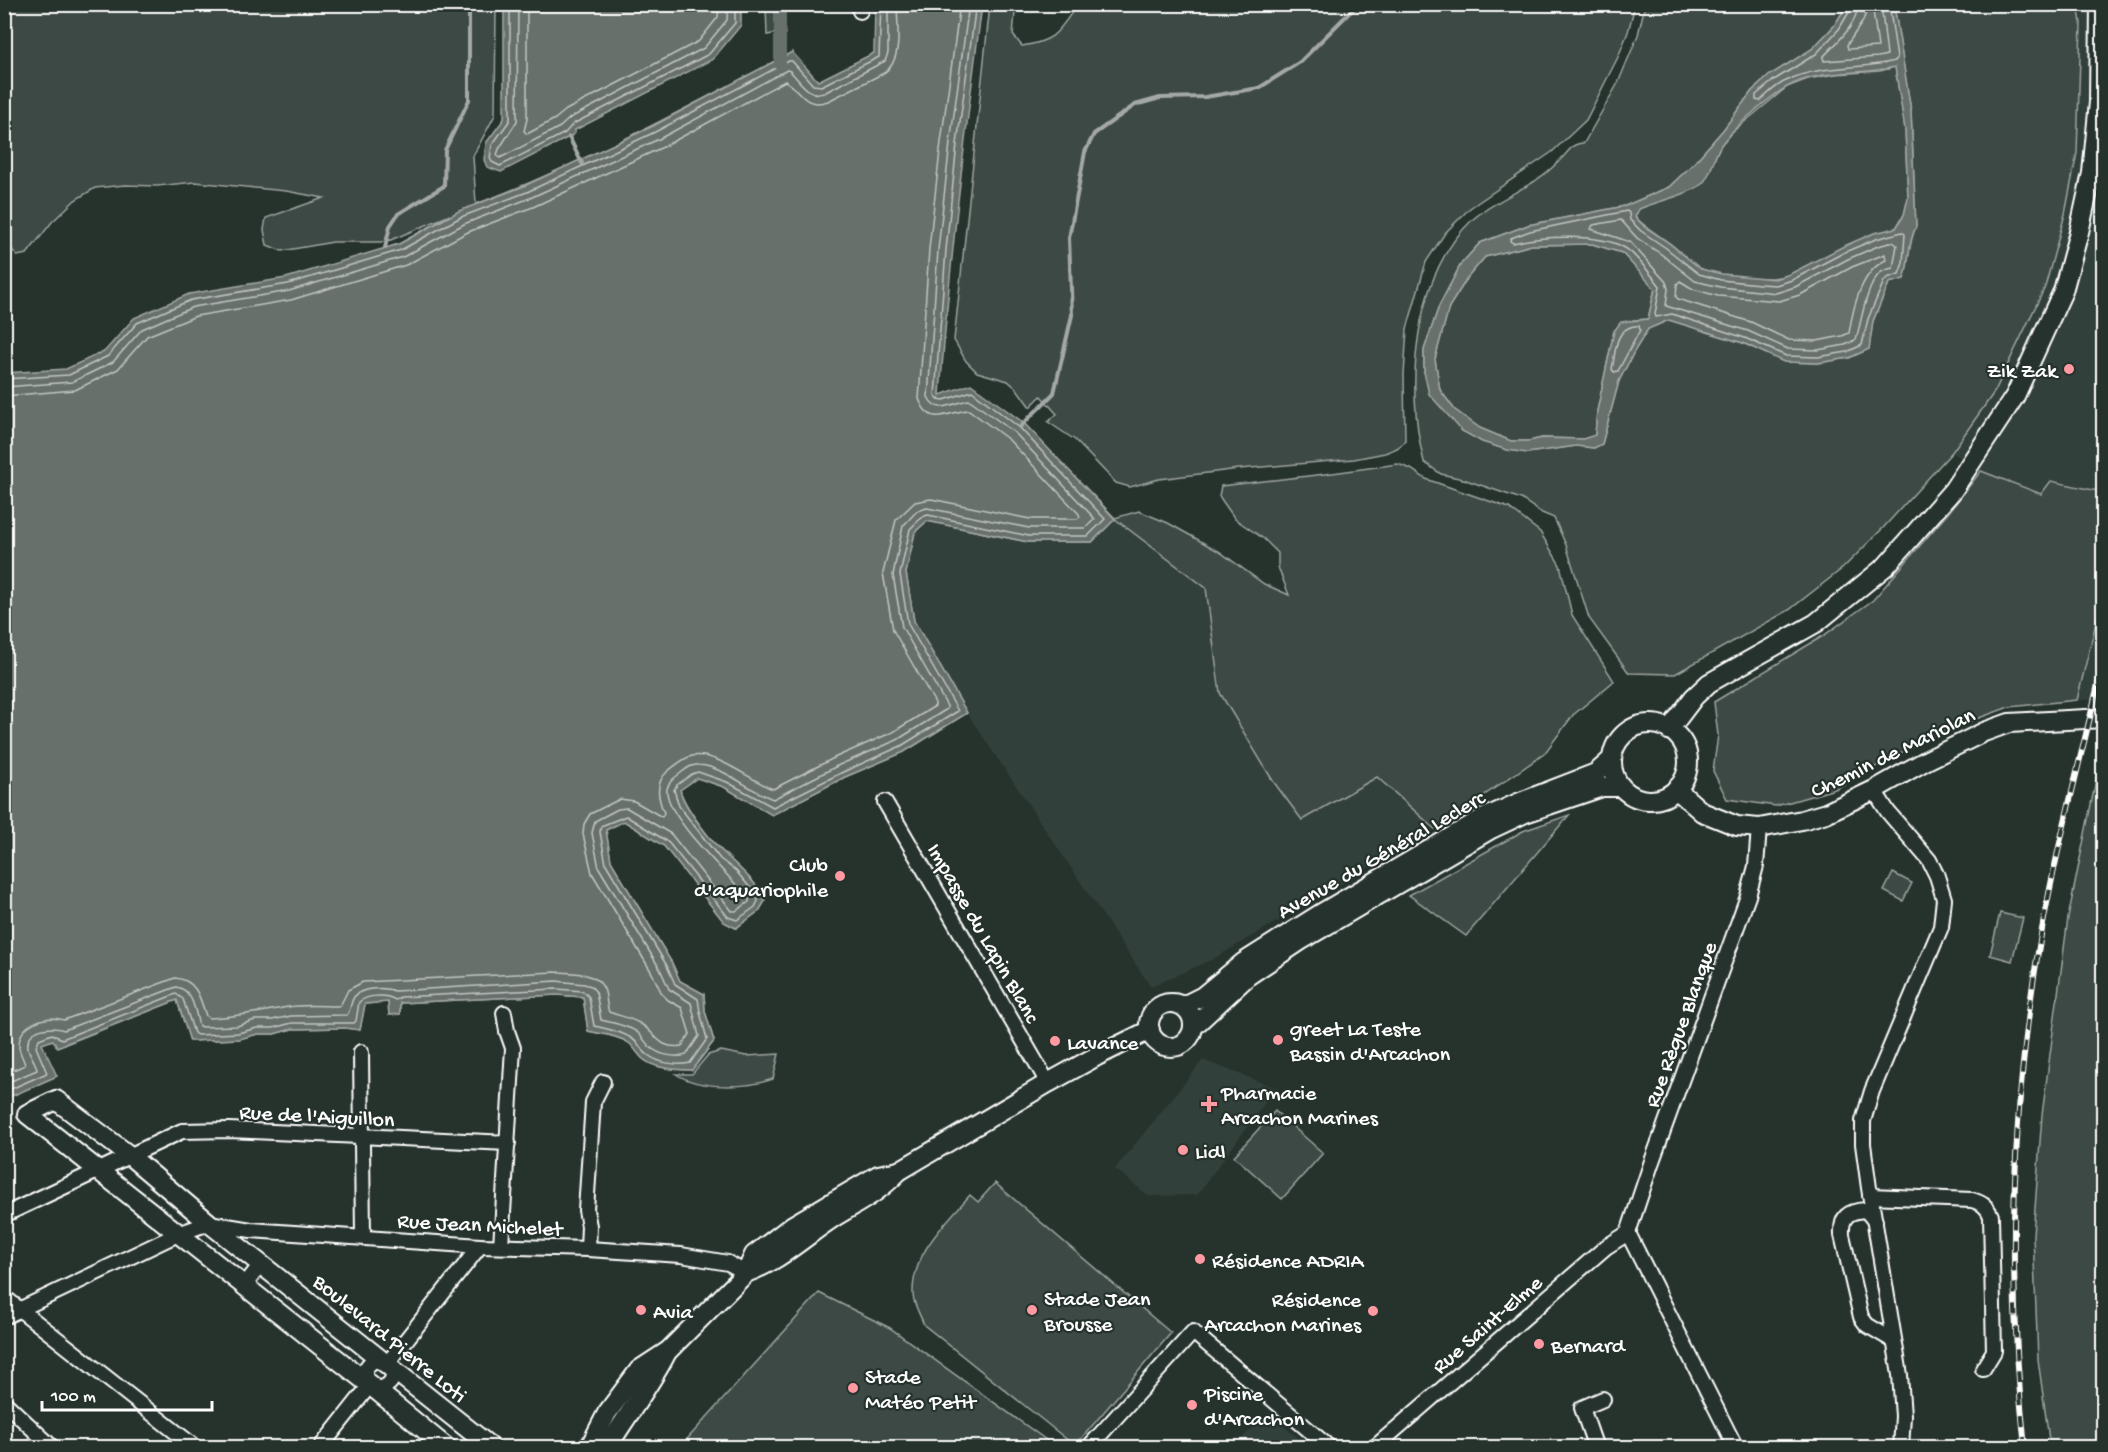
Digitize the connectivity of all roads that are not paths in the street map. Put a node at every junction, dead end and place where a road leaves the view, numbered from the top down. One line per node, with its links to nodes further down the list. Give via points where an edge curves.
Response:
1 (2100, 4): 3 (main road, via 2099,102 2092,173 2063,291 2015,396 1953,490 1886,566 1816,623 1709,683)
2 (2103, 718): 7 (main road, Chemin de Mariolan, via 2009,723 1927,760)
3 (1669, 730): 4 (main road, via 1657,725 1632,729 1622,736); 6 (main road, via 1678,737 1688,758 1687,770)
4 (1612, 759): 5 (main road); 10 (main road, Avenue du Général Leclerc, via 1596,773 1480,820 1320,914)
5 (1620, 787): 6 (main road, via 1648,800); 12 (main road, Avenue du Général Leclerc, via 1602,787 1491,829 1257,969)
6 (1676, 789): 9 (main road, Chemin de Mariolan, via 1702,812 1737,826)
7 (1874, 790): 9 (main road, Chemin de Mariolan, via 1826,813); 21 (street, via 1929,860 1944,899 1941,927 1867,1104 1863,1144)
8 (885, 802): 16 (street, Impasse du Lapin Blanc)
9 (1759, 828): 25 (street, Rue Règue Blanque, via 1756,866 1748,896)
10 (1183, 1006): 12 (main road, via 1191,1015); 13 (main road, via 1161,1006 1152,1016)
11 (504, 1013): 18 (street, via 513,1048)
12 (1193, 1027): 13 (main road, via 1187,1040 1175,1047 1156,1041)
13 (1150, 1030): 16 (main road)
14 (361, 1052): 17 (street)
15 (603, 1082): 30 (street, via 593,1102 586,1210)
16 (1048, 1083): 32 (main road, via 899,1171 866,1200 835,1216 764,1267)
17 (362, 1138): 18 (street, Rue de l'Aiguillon); 19 (street, Rue de l'Aiguillon, via 182,1131); 27 (street)
18 (508, 1143): 29 (street)
19 (130, 1156): 20 (street); 20 (main road, Boulevard Pierre Loti, via 56,1100 27,1114); 24 (main road, Boulevard Pierre Loti)
20 (98, 1169): 22 (street); 26 (main road, Boulevard Pierre Loti)
21 (1870, 1196): 23 (street); 40 (street, via 1972,1200 1988,1208 1994,1351)
22 (4, 1215)
23 (1875, 1222): 37 (street); 37 (street, via 1866,1210 1855,1211 1842,1223 1842,1235 1861,1317)
24 (209, 1223): 26 (street); 27 (street, Rue Jean Michelet, via 251,1230); 31 (main road, Boulevard Pierre Loti)
25 (1628, 1233): 53 (street, Rue Saint-Elme, via 1606,1247); 55 (street)
26 (178, 1234): 33 (main road, Boulevard Pierre Loti); 35 (street)
27 (363, 1236): 28 (street, Rue Jean Michelet)
28 (480, 1246): 29 (street, Rue Jean Michelet); 39 (street)
29 (501, 1246): 30 (street, Rue Jean Michelet)
30 (588, 1249): 32 (street, Rue Jean Michelet, via 681,1255 728,1263)
31 (261, 1264): 33 (street); 39 (main road, Boulevard Pierre Loti)
32 (746, 1273): 38 (main road)
33 (244, 1286): 41 (main road, Boulevard Pierre Loti)
34 (4, 1297): 35 (street)
35 (20, 1310): 36 (street); 45 (street)
36 (4, 1317)
37 (1894, 1341): 56 (street, via 1903,1416)
38 (668, 1351): 49 (main road, via 639,1370 607,1413); 50 (main road)
39 (387, 1364): 41 (street, via 375,1361 368,1366 366,1378); 41 (street, via 392,1371 391,1381 379,1388); 48 (main road, Boulevard Pierre Loti)
40 (1983, 1369)
41 (370, 1385): 46 (street); 47 (main road, Boulevard Pierre Loti)
42 (1602, 1399): 54 (street, via 1582,1408)
43 (4, 1402): 44 (street)
44 (46, 1445)
45 (196, 1448)
46 (321, 1448)
47 (447, 1448)
48 (492, 1448)
49 (589, 1448)
50 (607, 1448)
51 (1088, 1448): 52 (street, via 1193,1332)
52 (1330, 1448)
53 (1374, 1448)
54 (1596, 1448)
55 (1736, 1448)
56 (1900, 1448)

